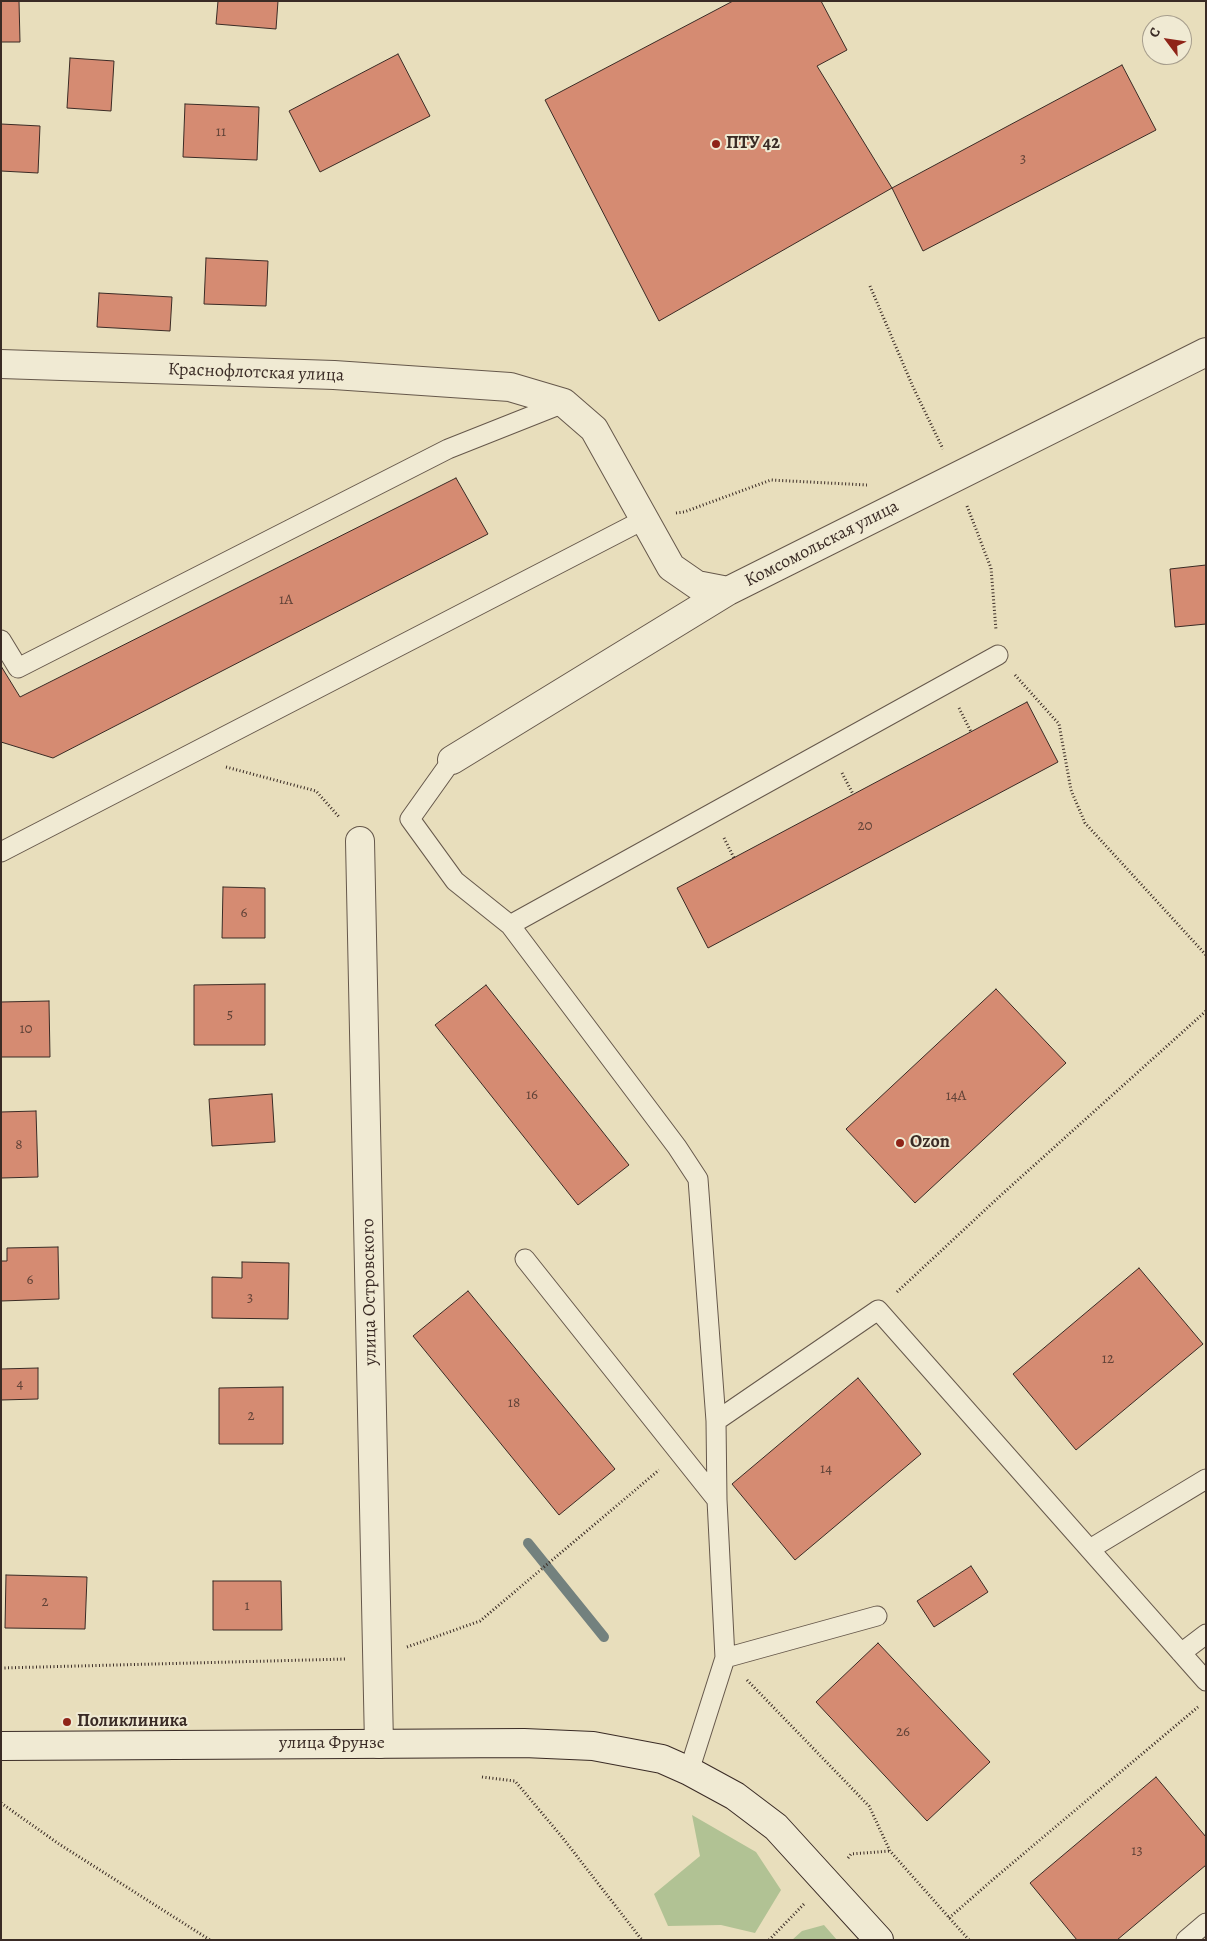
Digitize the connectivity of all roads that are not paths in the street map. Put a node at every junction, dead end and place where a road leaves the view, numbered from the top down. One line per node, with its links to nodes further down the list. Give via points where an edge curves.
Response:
1 (1206, 352): 5 (street, Комсомольская улица)
2 (1, 364): 3 (street, Краснофлотская улица, via 334,375 510,387)
3 (564, 403): 4 (street, via 594,429); 6 (lane, via 448,449 18,668)
4 (645, 518): 5 (street, via 671,567 697,586); 10 (lane)
5 (728, 591): 8 (street, Комсомольская улица)
6 (1, 640)
7 (998, 656): 11 (lane)
8 (452, 760): 11 (lane, via 410,819 455,881)
9 (360, 841): 22 (street, улица Островского)
10 (1, 852)
11 (510, 925): 13 (lane, via 698,1179)
12 (525, 1259): 15 (lane)
13 (716, 1422): 15 (lane); 16 (lane, via 878,1310)
14 (1206, 1479): 16 (lane)
15 (717, 1500): 20 (lane)
16 (1090, 1550): 19 (lane)
17 (877, 1616): 20 (lane)
18 (1206, 1634): 19 (lane)
19 (1181, 1653): 21 (lane)
20 (725, 1658): 24 (lane)
21 (1206, 1681)
22 (379, 1744): 23 (street, улица Фрунзе); 24 (street, улица Фрунзе, via 593,1746 662,1760)
23 (1, 1746)
24 (689, 1771): 26 (street, улица Фрунзе, via 735,1796 776,1827)
25 (1206, 1923): 27 (lane)
26 (879, 1940)
27 (1186, 1940)

